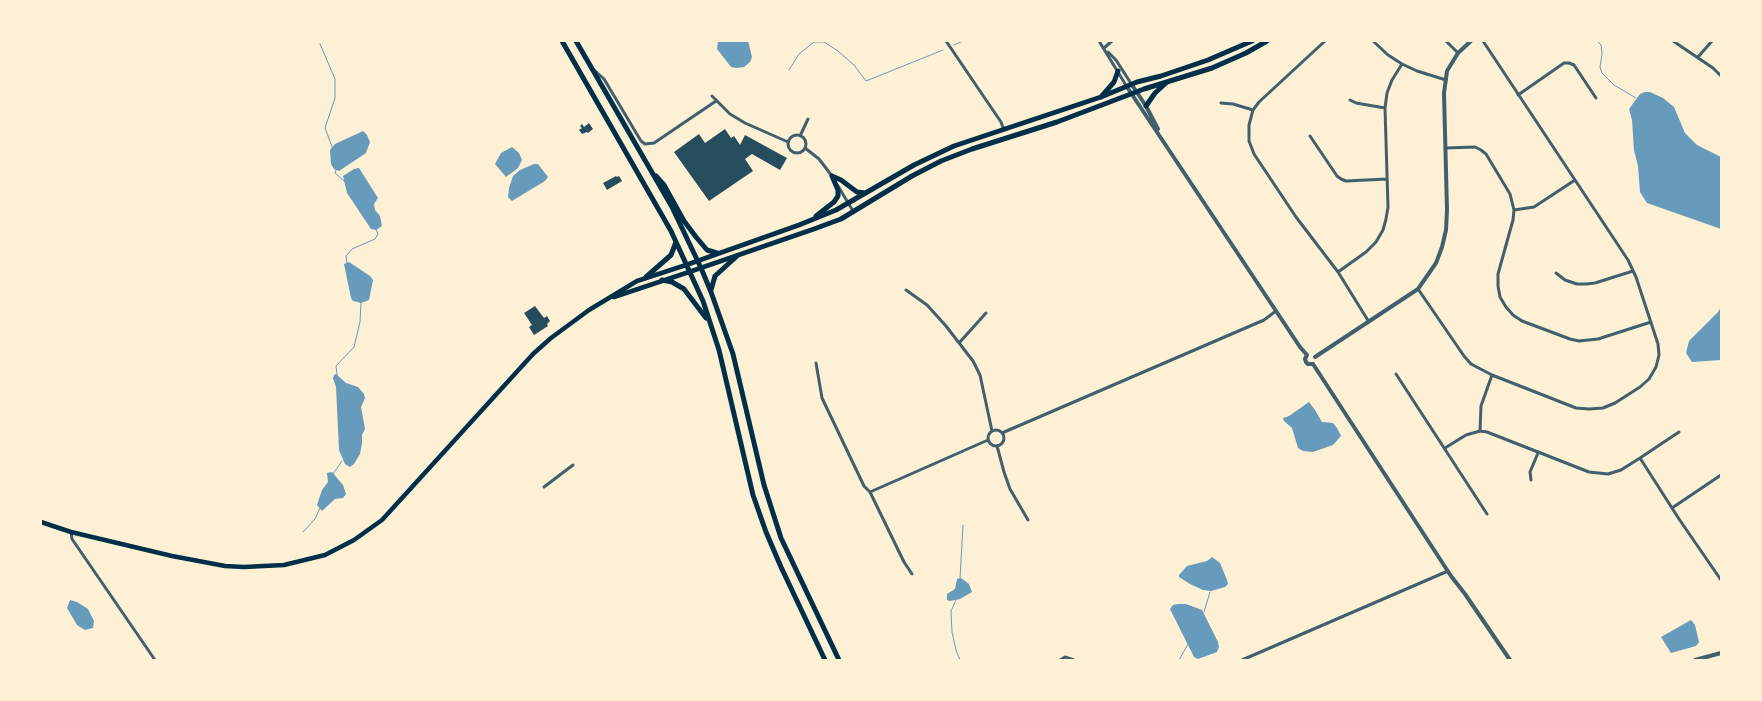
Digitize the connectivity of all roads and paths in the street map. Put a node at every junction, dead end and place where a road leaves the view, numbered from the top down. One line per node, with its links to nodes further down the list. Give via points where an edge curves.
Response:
1 (562, 41): 39 (main road)
2 (576, 41): 19 (main road)
3 (946, 41): 38 (street)
4 (1099, 41): 15 (street)
5 (1112, 41): 15 (street)
6 (1252, 41): 24 (main road)
7 (1267, 41): 23 (main road, via 1219,65)
8 (1325, 41): 35 (street)
9 (1374, 41): 18 (street)
10 (1446, 41): 16 (street)
11 (1471, 41): 16 (street)
12 (1483, 41): 26 (street)
13 (1673, 41): 17 (street)
14 (1712, 41): 17 (street)
15 (1104, 48): 20 (street); 24 (street, via 1116,60)
16 (1458, 53): 22 (street)
17 (1698, 57): 21 (street)
18 (1402, 64): 22 (street); 34 (street, via 1392,80)
19 (590, 66): 31 (street, via 604,79 645,144 654,143); 37 (main road)
20 (1118, 71): 24 (street); 28 (main road)
21 (1721, 76)
22 (1446, 80): 45 (street)
23 (1168, 81): 25 (main road); 33 (main road)
24 (1130, 86): 25 (street); 28 (main road)
25 (1135, 93): 33 (street); 42 (street); 53 (main road, via 941,161)
26 (1518, 95): 29 (street, via 1564,63 1570,63); 49 (street)
27 (712, 96): 31 (street)
28 (1101, 97): 38 (main road)
29 (1596, 98)
30 (1350, 100): 34 (street, via 1356,104)
31 (716, 102): 43 (street, via 745,123)
32 (1221, 103): 35 (street)
33 (1146, 106): 42 (street)
34 (1385, 108): 48 (street)
35 (1253, 110): 63 (street, via 1249,141 1254,154)
36 (808, 118): 40 (street)
37 (625, 126): 39 (main road); 46 (main road)
38 (1004, 130): 50 (main road, via 954,146)
39 (614, 132): 55 (main road)
40 (800, 136): 43 (street, via 791,137); 44 (street, via 804,139)
41 (1310, 136): 48 (street, via 1341,179)
42 (1162, 138): 71 (street)
43 (788, 142): 44 (street, via 790,150 795,153)
44 (805, 148): 47 (street)
45 (1446, 148): 52 (street, via 1475,147 1486,154 1510,194); 67 (street, via 1446,230 1436,262)
46 (653, 174): 56 (main road, via 664,185 696,237 708,250); 58 (main road)
47 (832, 176): 50 (main road); 51 (street); 54 (main road, via 838,196)
48 (1387, 179): 63 (street, via 1388,206 1383,230 1366,252)
49 (1575, 180): 52 (street, via 1534,207); 61 (street)
50 (866, 194): 51 (main road)
51 (849, 203): 53 (street); 54 (main road)
52 (1514, 210): 75 (street, via 1498,286 1500,297 1514,315 1522,321 1579,341 1598,340)
53 (853, 211): 57 (main road, via 814,229)
54 (812, 220): 56 (main road)
55 (676, 242): 59 (main road); 65 (main road, via 671,255)
56 (717, 253): 58 (main road)
57 (737, 256): 60 (main road); 69 (main road, via 715,276)
58 (698, 261): 59 (main road); 60 (main road)
59 (686, 265): 62 (main road); 65 (main road)
60 (701, 268): 62 (main road); 69 (main road)
61 (1633, 270): 64 (street, via 1586,284 1565,280); 75 (street)
62 (690, 272): 66 (main road); 73 (main road)
63 (1338, 272): 74 (street)
64 (1556, 273)
65 (646, 277): 70 (main road)
66 (662, 280): 70 (main road); 73 (main road, via 684,288)
67 (1418, 288): 74 (street); 82 (street, via 1464,356)
68 (906, 290): 76 (street, via 927,305)
69 (711, 292): 97 (main road, via 733,354)
70 (606, 300): 103 (main road, via 538,349 382,520 325,555 284,565 225,566)
71 (1276, 311): 77 (street); 86 (street, via 1264,320)
72 (986, 313): 76 (street)
73 (710, 322): 99 (main road)
74 (1370, 322): 78 (street)
75 (1651, 322): 82 (street, via 1658,344 1656,367 1640,387 1603,408 1576,408)
76 (959, 343): 83 (street, via 980,375)
77 (1307, 355): 78 (street); 80 (street, via 1306,362)
78 (1315, 357): 80 (street)
79 (816, 363): 96 (street, via 822,398 864,486)
80 (1313, 364): 104 (street)
81 (1396, 374): 89 (street)
82 (1492, 376): 84 (street, via 1481,406)
83 (992, 431): 86 (street); 87 (street)
84 (1480, 431): 89 (street, via 1466,435); 90 (street)
85 (1679, 432): 91 (street)
86 (1002, 433): 88 (street, via 1003,442)
87 (988, 440): 88 (street); 96 (street)
88 (997, 446): 101 (street, via 1010,489)
89 (1445, 448): 100 (street)
90 (1538, 453): 91 (street, via 1600,474 1621,470); 94 (street, via 1530,472)
91 (1640, 458): 98 (street)
92 (573, 466): 95 (street)
93 (1721, 475): 98 (street)
94 (1531, 480)
95 (544, 487)
96 (870, 492): 105 (street)
97 (770, 508): 99 (main road); 110 (main road)
98 (1672, 508): 106 (street)
99 (759, 511): 109 (main road, via 781,568)
100 (1487, 514)
101 (1028, 520)
102 (41, 522): 103 (main road)
103 (71, 532): 108 (street, via 72,539)
104 (1448, 570): 113 (street); 114 (street)
105 (912, 574)
106 (1721, 580)
107 (1721, 654): 115 (street)
108 (155, 660)
109 (825, 660)
110 (838, 660)
111 (1060, 660): 112 (street)
112 (1074, 660)
113 (1242, 660)
114 (1510, 660)
115 (1695, 660)

